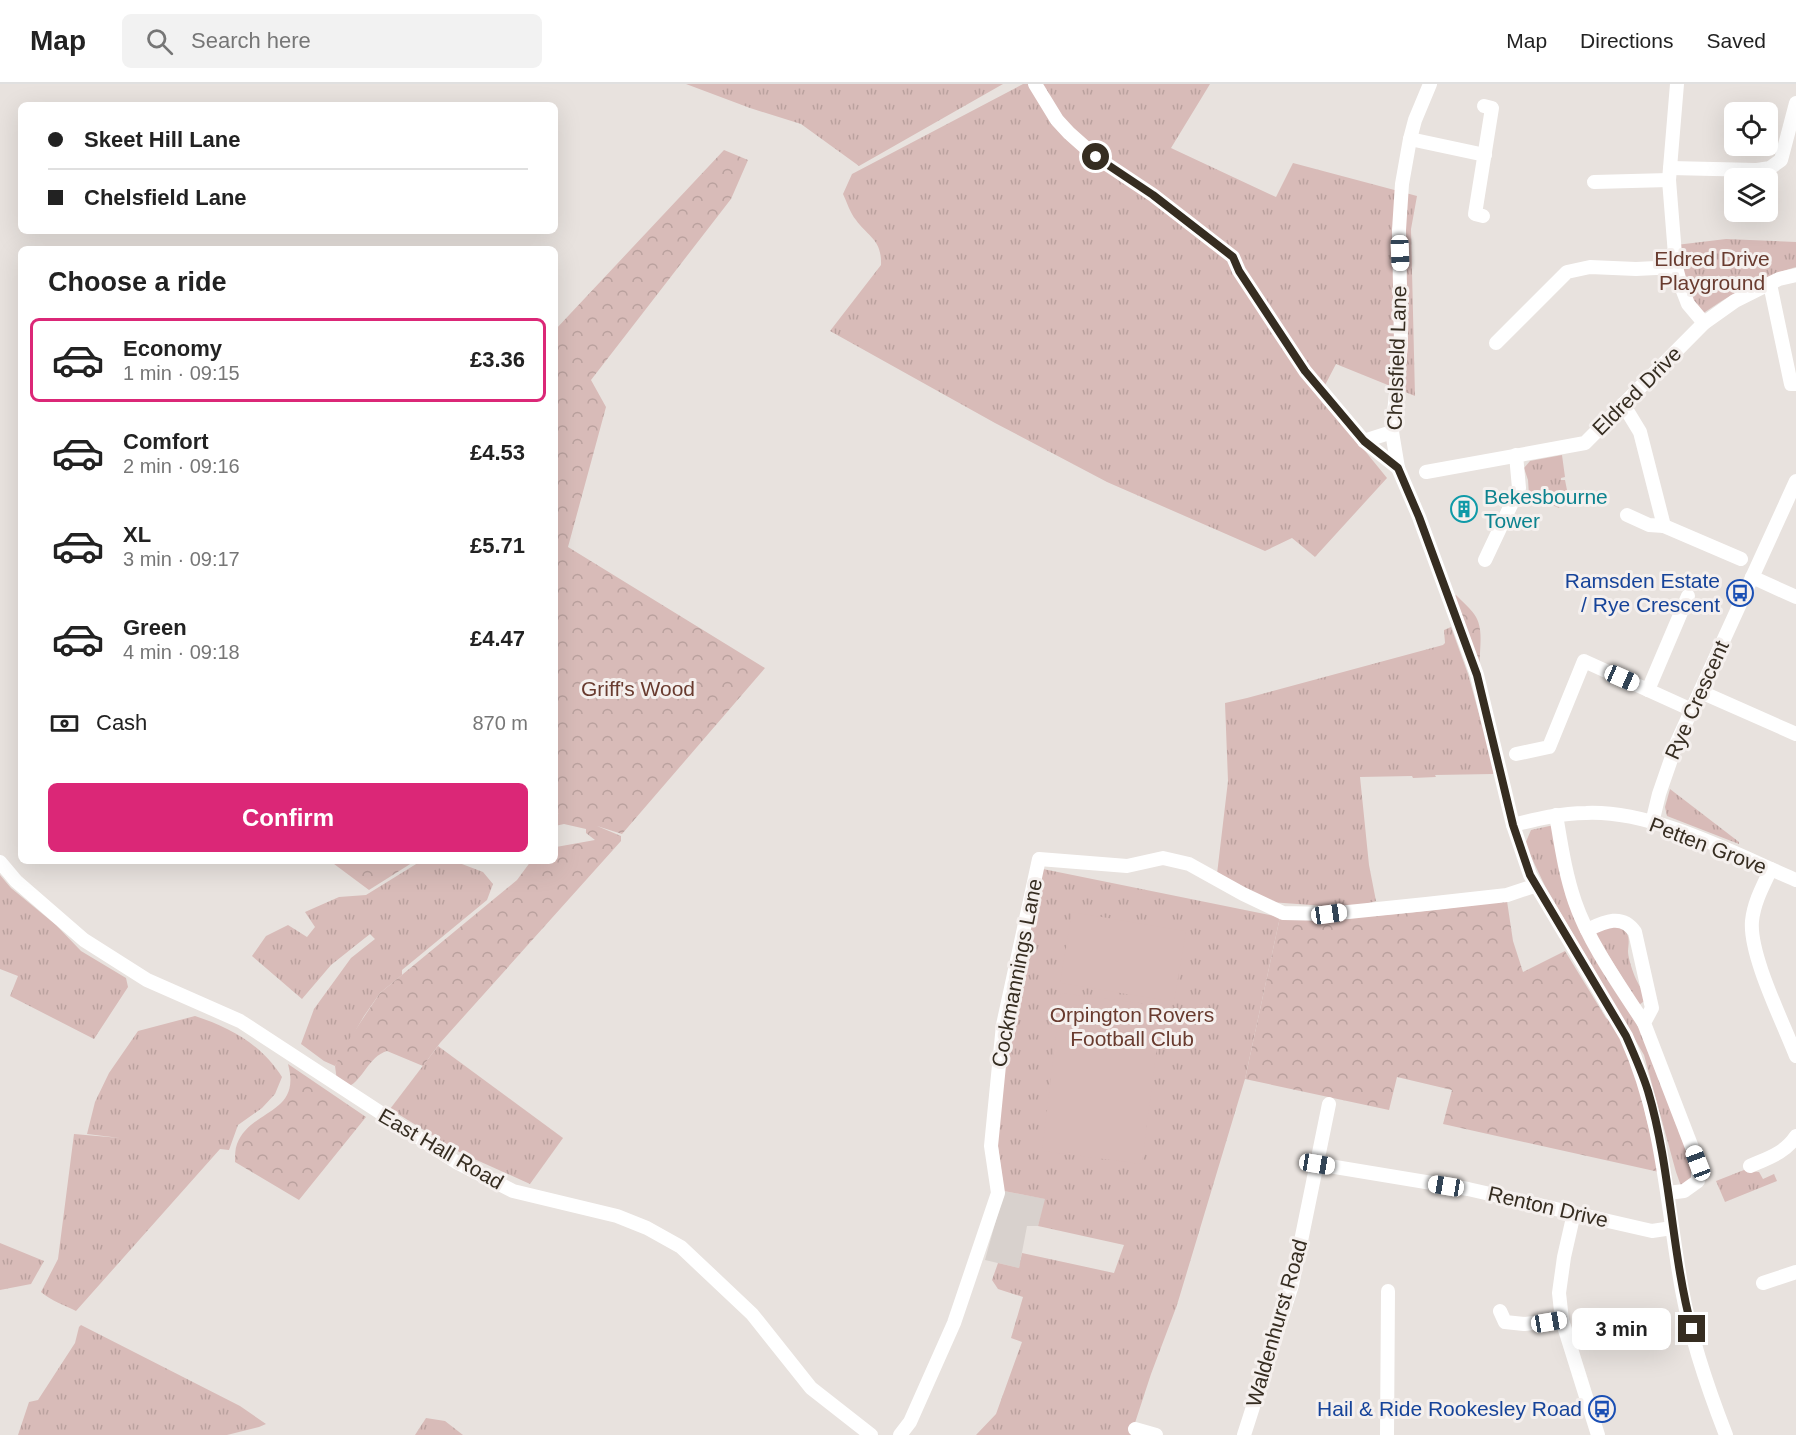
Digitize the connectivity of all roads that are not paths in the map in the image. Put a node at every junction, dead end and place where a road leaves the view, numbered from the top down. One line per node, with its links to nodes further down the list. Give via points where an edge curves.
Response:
1 (1035, 84): 19 (street, via 1069,134 1233,257 1305,371)
2 (1430, 84): 6 (street, Chelsfield Lane)
3 (1677, 84): 8 (street)
4 (1796, 102): 8 (street, via 1780,160 1770,168)
5 (1484, 106): 7 (street, via 1492,108)
6 (1410, 140): 7 (street); 18 (street, Chelsfield Lane, via 1399,230 1401,345)
7 (1485, 155): 10 (street, via 1475,214)
8 (1670, 174): 9 (street); 11 (street)
9 (1594, 182)
10 (1483, 216)
11 (1676, 267): 14 (street, via 1688,304); 15 (street, via 1590,267 1566,272)
12 (1796, 275): 13 (street, Eldred Drive)
13 (1770, 284): 14 (street, Eldred Drive, via 1735,301); 16 (street, via 1791,384)
14 (1704, 323): 17 (street, Eldred Drive)
15 (1496, 343)
16 (1796, 384)
17 (1623, 404): 20 (street, Eldred Drive, via 1585,443); 25 (street, via 1640,432)
18 (1392, 432): 19 (street); 21 (street, Chelsfield Lane)
19 (1364, 441): 21 (street)
20 (1516, 455): 22 (street, Eldred Drive); 27 (street, via 1520,488)
21 (1398, 468): 38 (street, Chelsfield Lane, via 1477,675)
22 (1426, 472)
23 (1796, 481): 28 (street, Rye Crescent)
24 (1627, 515): 25 (street, via 1649,525)
25 (1664, 526): 26 (street)
26 (1741, 559)
27 (1485, 560)
28 (1752, 577): 30 (street); 32 (street, Rye Crescent)
29 (1688, 596): 31 (street)
30 (1796, 597)
31 (1648, 690): 33 (street); 35 (street, via 1584,661 1549,747)
32 (1701, 692): 33 (street, Rye Crescent); 34 (street)
33 (1692, 710): 37 (street, Rye Crescent, via 1668,765)
34 (1796, 735)
35 (1516, 754)
36 (1556, 815): 37 (street, Petten Grove, via 1606,813); 38 (street, Petten Grove); 43 (street, via 1565,868)
37 (1652, 823): 40 (street, Petten Grove, via 1697,837)
38 (1513, 825): 42 (street, Chelsfield Lane)
39 (0, 862): 59 (street, East Hall Road, via 16,881 84,940 147,980 240,1022 456,1162 513,1191 617,1216 681,1247 752,1314 811,1388)
40 (1771, 869): 41 (street, Petten Grove); 45 (street, via 1756,902 1751,933)
41 (1796, 880)
42 (1534, 886): 50 (street, Chelsfield Lane, via 1574,947 1638,1063 1654,1117); 60 (street, Cockmannings Lane, via 1507,895 1437,903 1329,914 1283,913 1190,864 1163,858 1127,866 1039,859 1003,1025 991,1146 998,1193 954,1323 910,1422)
43 (1587, 930): 44 (street); 44 (street, via 1616,920 1630,924 1635,932 1652,1008)
44 (1644, 1023): 50 (street, via 1698,1163 1698,1181 1684,1191)
45 (1796, 1056)
46 (1329, 1104): 48 (street, Waldenhurst Road)
47 (1796, 1136): 49 (street, via 1778,1154)
48 (1317, 1164): 51 (street, Renton Drive, via 1468,1189); 62 (street, Waldenhurst Road, via 1292,1285)
49 (1750, 1166)
50 (1668, 1193): 52 (street, Chelsfield Lane)
51 (1574, 1213): 52 (street, Renton Drive, via 1652,1230); 56 (street, via 1559,1293)
52 (1672, 1228): 65 (street, Chelsfield Lane, via 1685,1306)
53 (1796, 1272): 54 (street)
54 (1762, 1283)
55 (1388, 1291): 63 (street)
56 (1562, 1320): 57 (street, via 1536,1324); 64 (street)
57 (1502, 1321)
58 (1135, 1429): 61 (street)
59 (871, 1435)
60 (900, 1435)
61 (1156, 1435)
62 (1244, 1435)
63 (1388, 1435)
64 (1598, 1435)
65 (1726, 1435)

